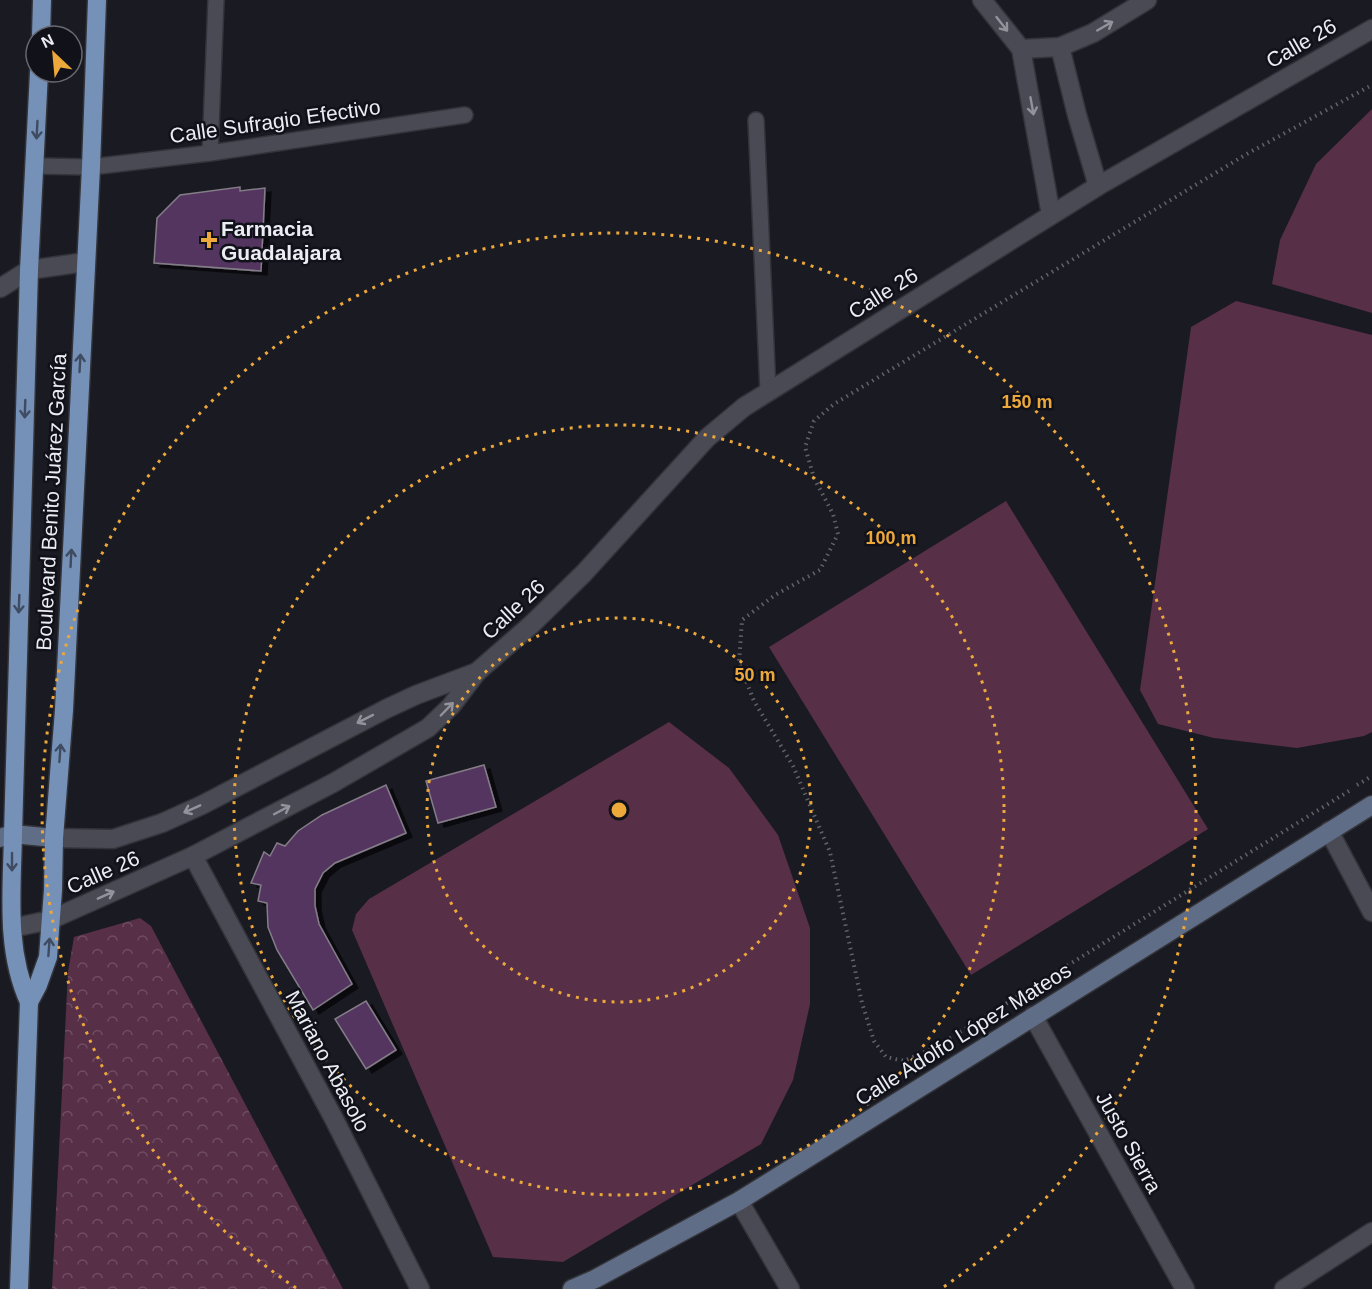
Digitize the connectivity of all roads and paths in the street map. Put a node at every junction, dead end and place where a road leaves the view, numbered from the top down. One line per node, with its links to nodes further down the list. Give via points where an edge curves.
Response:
1 (42, 0): 6 (main road)
2 (97, 0): 16 (main road, Boulevard Benito Juárez García)
3 (216, 0): 14 (lane)
4 (982, 0): 9 (street, one-way to 9)
5 (1147, 0): 8 (street, one-way to 5, via 1093,33)
6 (41, 24)
7 (1372, 29): 17 (street, Calle 26)
8 (1060, 47): 9 (street); 17 (street)
9 (1021, 49): 18 (street, one-way to 18)
10 (38, 84): 15 (main road, Boulevard Benito Juárez García, one-way to 15)
11 (1372, 85): 24 (path, via 1245,155 834,404 814,421 805,447 838,534 820,570 742,620 739,663 754,701 792,766 830,852 862,1003 874,1041 885,1057 904,1061 946,1040)
12 (465, 115): 14 (lane, Calle Sufragio Efectivo)
13 (756, 120): 22 (lane)
14 (210, 153): 16 (lane, Calle Sufragio Efectivo)
15 (35, 166): 16 (lane, Calle Sufragio Efectivo); 20 (main road, Boulevard Benito Juárez García)
16 (91, 167): 19 (main road, Boulevard Benito Juárez García)
17 (1098, 186): 18 (street, Calle 26)
18 (1051, 215): 22 (street, Calle 26)
19 (85, 262): 20 (street); 28 (main road, Boulevard Benito Juárez García, one-way to 19, via 64,710)
20 (29, 270): 21 (street); 27 (main road, Boulevard Benito Juárez García, one-way to 27)
21 (0, 288)
22 (768, 391): 23 (street, Calle 26, via 733,414 707,438 584,573)
23 (477, 672): 28 (street, Calle 26, one-way to 28, via 396,704 162,823 113,838); 29 (street, Calle 26, one-way to 23, via 428,728)
24 (1372, 776)
25 (1372, 805): 26 (street, Calle Adolfo López Mateos)
26 (1329, 831): 30 (street); 34 (street, Calle Adolfo López Mateos)
27 (6, 836): 28 (street, Calle 26); 32 (main road, Boulevard Benito Juárez García, one-way to 32)
28 (54, 838): 31 (main road, Boulevard Benito Juárez García)
29 (193, 856): 31 (street, Calle 26, one-way to 29); 38 (street, Mariano Abasolo, via 340,1129)
30 (1372, 912)
31 (50, 920): 32 (street, Calle 26); 33 (main road, Boulevard Benito Juárez García, one-way to 31, via 48,957)
32 (6, 927): 33 (main road, Boulevard Benito Juárez García)
33 (29, 1002): 37 (main road, Boulevard Benito Juárez García)
34 (1033, 1016): 35 (street, Calle Adolfo López Mateos); 41 (street, Justo Sierra)
35 (739, 1201): 39 (street, Calle Adolfo López Mateos); 40 (street)
36 (1372, 1232): 42 (street)
37 (19, 1289)
38 (420, 1289)
39 (572, 1289)
40 (790, 1289)
41 (1185, 1289)
42 (1284, 1289)

